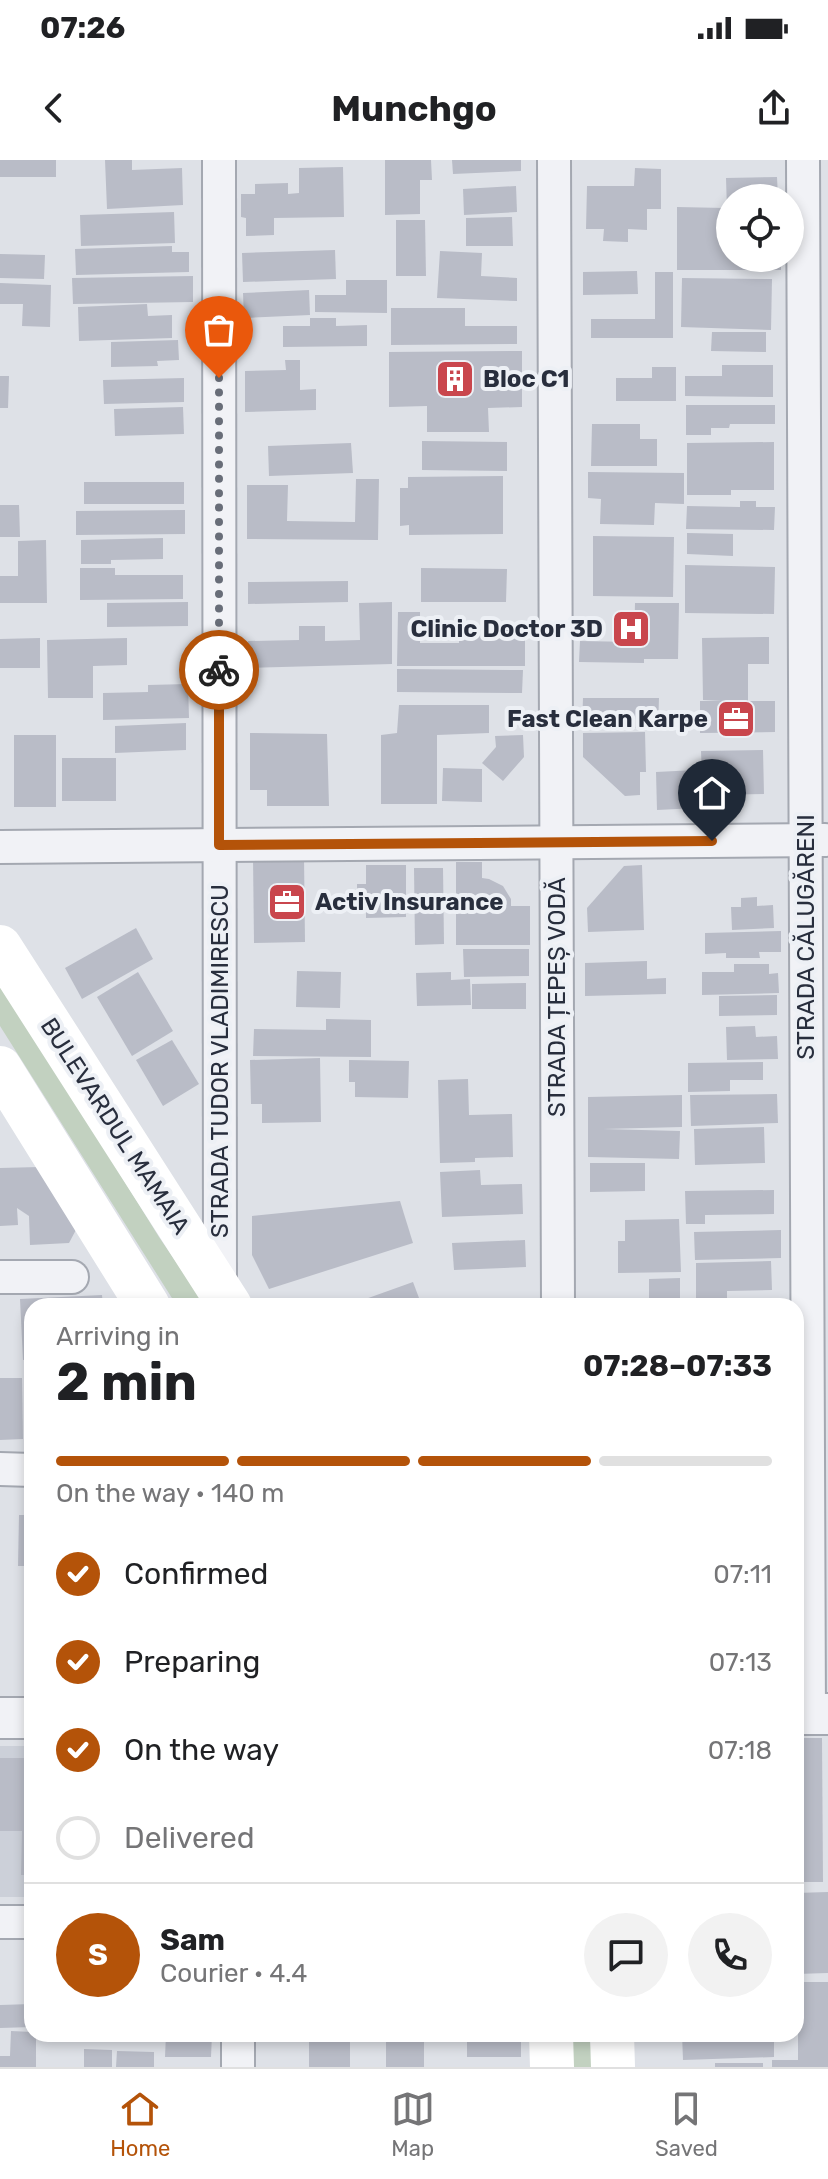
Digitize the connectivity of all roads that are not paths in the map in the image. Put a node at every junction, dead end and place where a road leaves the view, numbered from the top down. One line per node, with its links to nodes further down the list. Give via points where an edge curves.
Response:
1 (219, 160): 6 (street, STRADA TUDOR VLADIMIRESCU)
2 (554, 160): 5 (street, STRADA ȚEPEȘ VODĂ)
3 (803, 160): 4 (street, STRADA CĂLUGĂRENI)
4 (817, 840): 5 (street); 17 (street, STRADA CĂLUGĂRENI)
5 (557, 842): 6 (street); 14 (street, STRADA ȚEPEȘ VODĂ)
6 (219, 845): 7 (street); 13 (street, STRADA TUDOR VLADIMIRESCU)
7 (0, 847)
8 (0, 947): 13 (main road, BULEVARDUL MAMAIA)
9 (0, 1068): 12 (main road)
10 (0, 1277): 11 (street)
11 (72, 1277)
12 (143, 1298)
13 (225, 1298)
14 (558, 1298)
15 (0, 1469): 16 (street)
16 (24, 1470)
17 (811, 1714)
18 (0, 1718): 19 (street)
19 (24, 1718)
20 (0, 1922): 21 (street)
21 (24, 1922)
22 (238, 2042): 25 (street)
23 (551, 2042): 26 (main road)
24 (612, 2042): 27 (main road)
25 (238, 2067)
26 (552, 2067)
27 (613, 2067)

